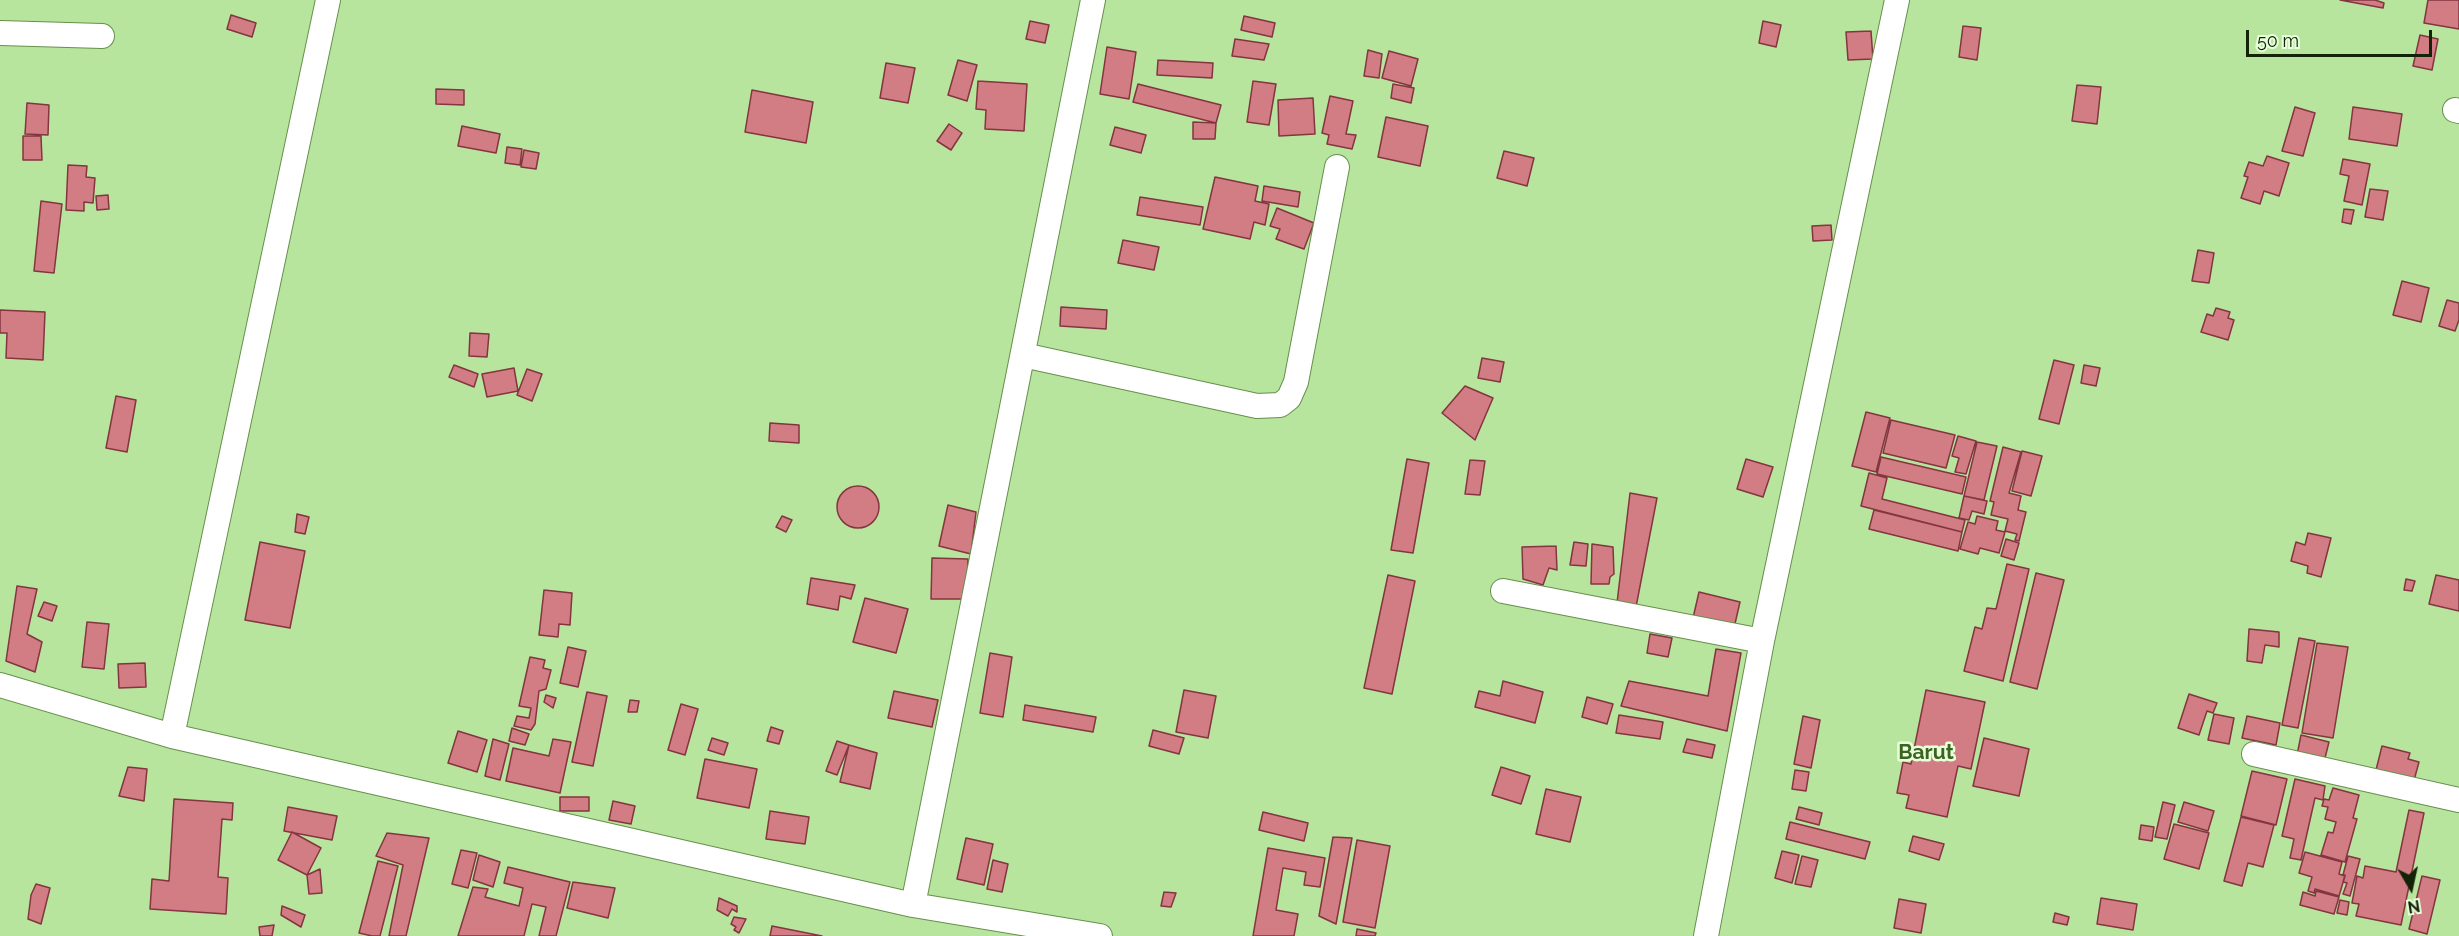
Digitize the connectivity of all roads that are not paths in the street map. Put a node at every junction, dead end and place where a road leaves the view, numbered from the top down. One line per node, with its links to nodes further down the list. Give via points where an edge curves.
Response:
1 (328, 0): 11 (street)
2 (1094, 0): 7 (street)
3 (1897, 0): 9 (street)
4 (0, 33): 5 (street)
5 (102, 36)
6 (1337, 167): 7 (street, via 1296,382 1289,398 1280,405 1257,406)
7 (1023, 355): 14 (street)
8 (1503, 591): 9 (street)
9 (1762, 641): 16 (street)
10 (0, 685): 11 (street)
11 (172, 736): 14 (street)
12 (2254, 754): 13 (street)
13 (2459, 800)
14 (913, 905): 15 (street)
15 (1100, 936)
16 (1706, 936)

